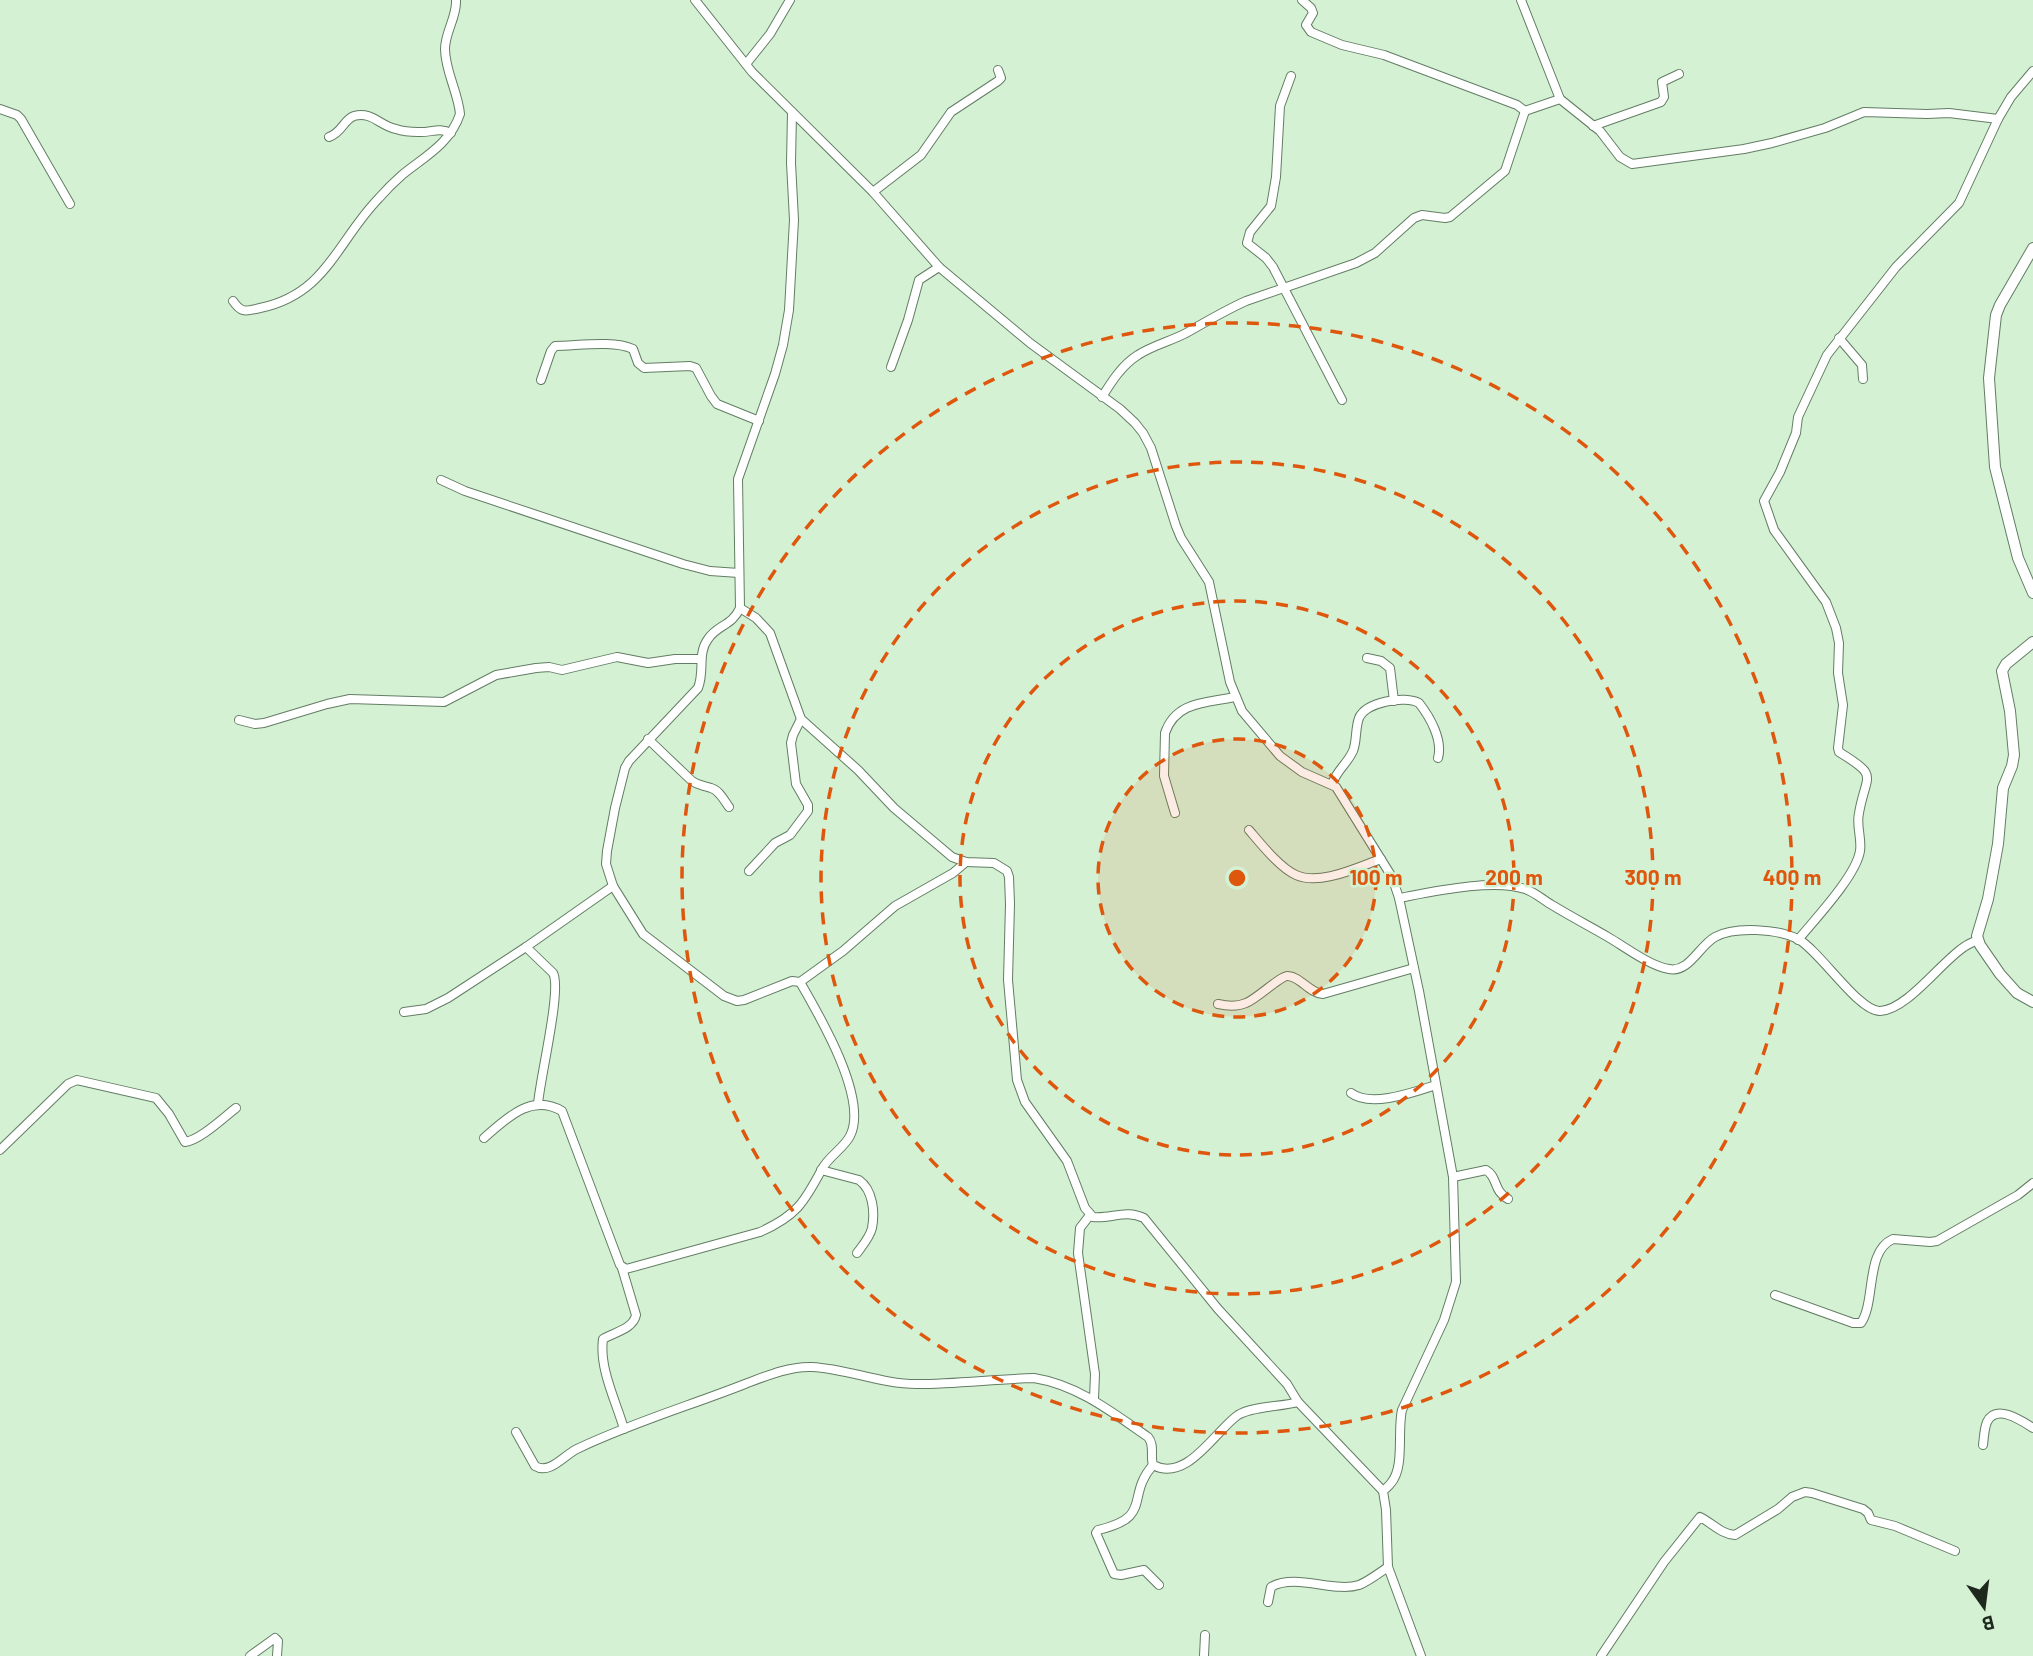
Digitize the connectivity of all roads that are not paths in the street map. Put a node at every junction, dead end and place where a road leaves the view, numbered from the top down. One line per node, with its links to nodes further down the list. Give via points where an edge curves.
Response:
1 (456, 0): 17 (street, via 445,45 460,114)
2 (695, 0): 6 (street)
3 (790, 0): 6 (street)
4 (1301, 0): 13 (street, via 1313,13 1306,25 1311,32 1384,55)
5 (1521, 0): 11 (street)
6 (746, 64): 14 (street)
7 (998, 70): 19 (street, via 998,81 951,112 921,155)
8 (2033, 71): 15 (street)
9 (1679, 74): 16 (street, via 1662,82 1661,102)
10 (1291, 76): 23 (street, via 1280,106 1271,206 1247,238)
11 (1560, 99): 13 (street); 16 (street)
12 (0, 109): 20 (street, via 20,119)
13 (1525, 111): 23 (street, via 1505,171 1450,217 1413,218 1375,253)
14 (792, 112): 19 (street); 31 (street, via 794,220 789,310)
15 (1998, 120): 16 (street, via 1949,113 1869,111 1772,143 1632,164); 25 (street, via 1959,203 1903,260)
16 (1593, 126)
17 (451, 133): 18 (street, via 395,129 362,115 349,118); 24 (street, via 375,201 304,290 283,302 245,311)
18 (329, 137)
19 (873, 192): 22 (street)
20 (70, 204)
21 (2033, 248): 34 (street, via 1996,315 1989,378 1995,467 2018,558)
22 (939, 267): 26 (street, via 919,280); 29 (street)
23 (1285, 288): 29 (street, via 1230,308 1135,356); 30 (street)
24 (233, 300)
25 (1839, 338): 27 (street, via 1862,365); 54 (street, via 1812,385 1780,472 1764,501 1774,530 1832,614 1843,705 1838,748 1867,776 1859,812 1857,860)
26 (891, 367)
27 (1863, 379)
28 (541, 380): 31 (street, via 555,346 625,346 633,349 644,368 696,368 717,404)
29 (1102, 397): 39 (street, via 1135,424 1151,448 1176,526 1211,588)
30 (1342, 400)
31 (760, 421): 33 (street, via 738,479)
32 (440, 480): 33 (street, via 670,560)
33 (739, 573): 35 (street)
34 (2033, 593)
35 (740, 608): 38 (street, via 734,620 708,638); 41 (street, via 770,633)
36 (2033, 642): 55 (street, via 2002,671 2014,754 2003,788 1998,844)
37 (1367, 658): 40 (street, via 1391,668)
38 (701, 659): 42 (street, via 648,663 617,657 562,670 549,667 503,673 444,702 350,699 264,723); 43 (street, via 698,688)
39 (1234, 697): 45 (street, via 1280,755 1302,772); 47 (street, via 1184,708 1167,727 1164,776)
40 (1394, 701): 44 (street, via 1416,700 1423,707 1437,737); 45 (street, via 1371,706 1361,715 1352,752)
41 (801, 719): 50 (street, via 935,844); 51 (street, via 791,743 796,784 808,811 796,829 775,843)
42 (239, 720)
43 (648, 739): 46 (street, via 692,781 716,790); 52 (street, via 625,768 615,808 606,864)
44 (1438, 758)
45 (1332, 784): 49 (street)
46 (729, 807)
47 (1175, 813)
48 (1248, 830): 49 (street, via 1289,870 1303,877 1325,878)
49 (1381, 859): 53 (street)
50 (966, 862): 58 (street, via 895,906); 72 (street, via 994,863 1007,871 1008,980 1017,1080 1025,1102 1068,1161)
51 (749, 871)
52 (613, 886): 56 (street); 58 (street, via 643,934 724,996 744,1000)
53 (1399, 898): 54 (street, via 1469,886 1521,887 1647,960 1673,970 1684,967 1714,937 1729,932 1762,930); 57 (street)
54 (1798, 940): 55 (street, via 1862,1004 1881,1012 1908,998 1955,954)
55 (1978, 940): 59 (street, via 2000,974)
56 (526, 947): 61 (street, via 436,1005); 64 (street, via 556,978)
57 (1414, 968): 60 (street, via 1323,994 1286,976 1244,1004); 62 (street)
58 (800, 982): 68 (street, via 839,1057 853,1108 849,1138)
59 (2033, 1002)
60 (1218, 1004)
61 (404, 1012)
62 (1436, 1085): 63 (street, via 1392,1097 1364,1099); 69 (street)
63 (1351, 1093)
64 (538, 1104): 66 (street, via 513,1113); 74 (street, via 565,1115)
65 (236, 1108): 67 (street, via 185,1142 156,1098 77,1080)
66 (484, 1138)
67 (0, 1150)
68 (821, 1170): 73 (street, via 859,1181 869,1192 872,1228); 74 (street, via 808,1196 778,1224)
69 (1453, 1177): 71 (street, via 1486,1170 1493,1175 1499,1193); 83 (street, via 1456,1282 1444,1320 1402,1410 1400,1455 1393,1481)
70 (2033, 1183): 75 (street, via 1937,1241 1888,1240 1872,1274 1861,1323)
71 (1508, 1199)
72 (1090, 1215): 76 (street, via 1080,1228 1078,1253 1095,1374); 77 (street, via 1144,1217)
73 (857, 1253)
74 (622, 1268): 79 (street, via 635,1319 603,1339 602,1347)
75 (1775, 1295)
76 (1094, 1399): 79 (street, via 1034,1378 916,1384 810,1366 774,1373); 82 (street, via 1148,1437)
77 (1298, 1402): 82 (street, via 1240,1414 1181,1465 1173,1469); 83 (street)
78 (2033, 1428): 81 (street, via 2017,1418 1994,1415 1987,1423)
79 (625, 1429): 80 (street, via 544,1469 535,1466)
80 (516, 1432)
81 (1983, 1445)
82 (1153, 1465): 86 (street, via 1132,1514 1096,1533 1114,1574 1144,1570)
83 (1383, 1491): 85 (street)
84 (1955, 1551): 93 (street, via 1871,1520 1863,1509 1805,1492 1735,1535 1700,1517)
85 (1388, 1567): 87 (street, via 1357,1585 1275,1585); 92 (street)
86 (1159, 1585)
87 (1268, 1602)
88 (1205, 1635): 91 (street)
89 (250, 1656): 90 (street, via 275,1638)
90 (278, 1656)
91 (1204, 1656)
92 (1421, 1656)
93 (1601, 1656)

